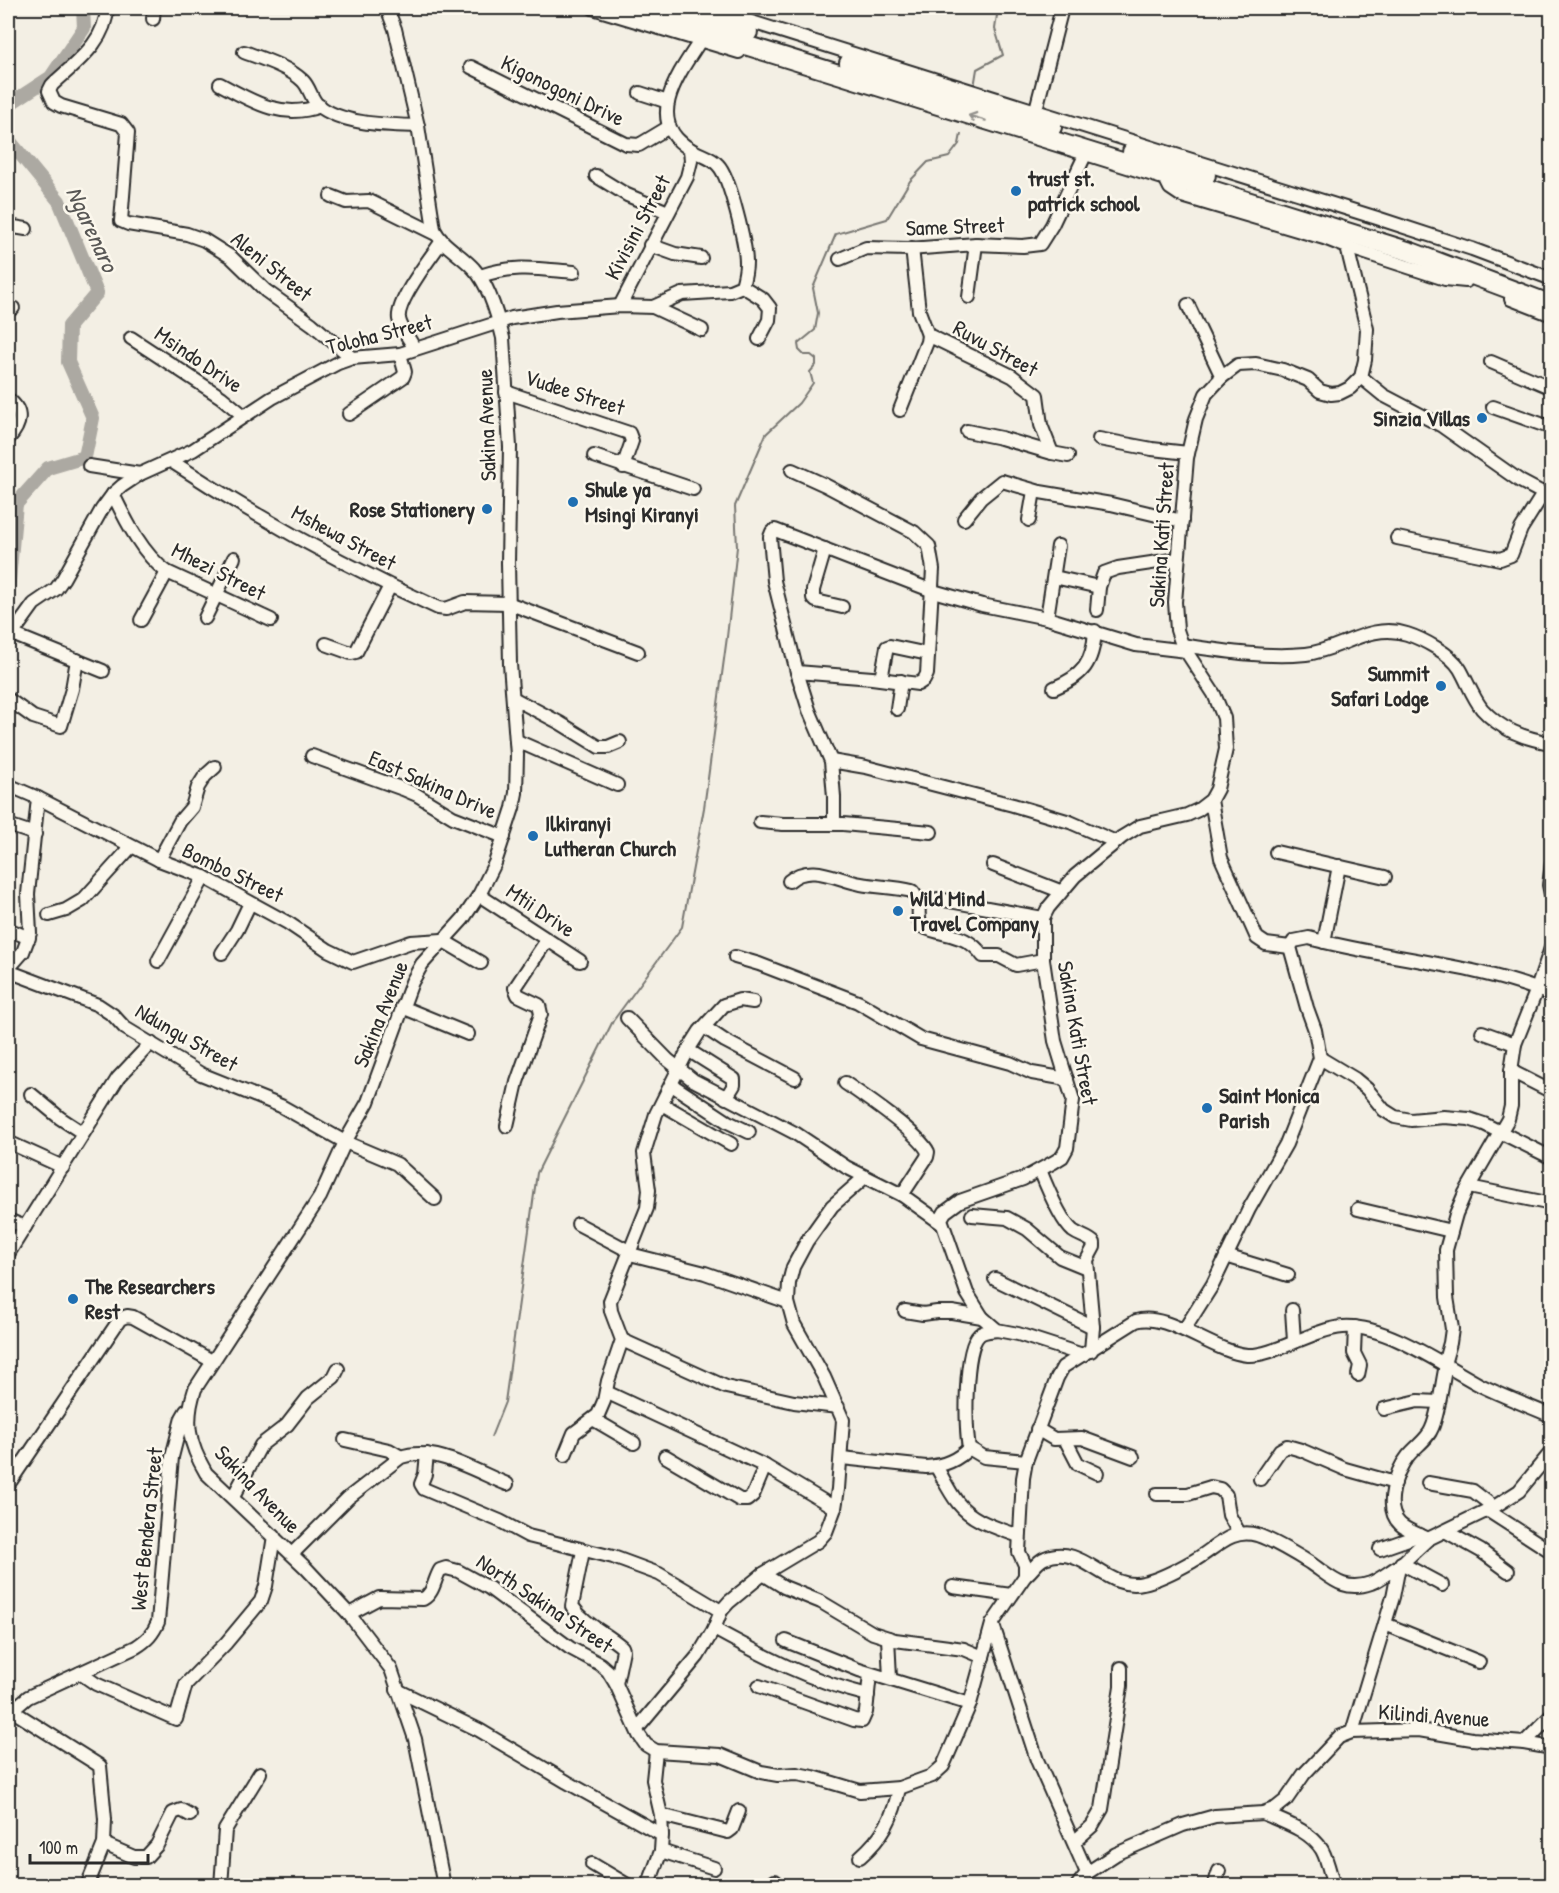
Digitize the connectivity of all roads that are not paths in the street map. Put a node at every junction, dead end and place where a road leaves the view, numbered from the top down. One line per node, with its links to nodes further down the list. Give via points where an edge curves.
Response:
1 (106, 8): 58 (street, Aleni Street, via 98,39 49,91 61,106 121,124 127,130 121,221 204,240 231,257 266,291)
2 (387, 8): 21 (street)
3 (593, 8): 10 (street)
4 (626, 8): 11 (highway)
5 (670, 8): 9 (highway)
6 (707, 8): 9 (street)
7 (750, 8): 9 (street)
8 (1062, 8): 20 (street)
9 (737, 23): 11 (highway); 20 (street)
10 (699, 40): 17 (street, via 681,69); 18 (street, via 907,103)
11 (780, 48): 13 (highway)
12 (244, 52): 19 (street, via 304,82)
13 (842, 67): 18 (highway); 20 (highway)
14 (471, 68): 22 (street, Kigonogoni Drive, via 626,144 639,145)
15 (220, 84): 19 (street, via 258,104 280,110 304,112)
16 (640, 93): 17 (street)
17 (668, 102): 22 (street)
18 (940, 105): 24 (highway, one-way to 18)
19 (320, 106): 21 (street, via 357,121)
20 (1035, 115): 41 (street, via 1472,249); 44 (highway, via 1416,240)
21 (418, 126): 31 (street, via 432,220)
22 (669, 127): 23 (street)
23 (690, 149): 28 (street, Kivisini Street, via 687,177); 43 (street, via 711,159 723,172 737,214 746,262)
24 (1087, 151): 25 (highway); 32 (street, Same Street, via 1053,225 1040,244)
25 (1163, 174): 34 (street, via 1170,188 1182,196); 38 (highway)
26 (596, 176): 28 (street, via 627,195)
27 (331, 196): 31 (street, Sakina Avenue, via 346,202 369,201)
28 (668, 212): 33 (street, Kivisini Street)
29 (8, 226): 30 (street)
30 (26, 229)
31 (439, 238): 40 (street, Sakina Avenue); 56 (street, via 400,312)
32 (976, 244): 35 (street, Same Street); 45 (street)
33 (651, 245): 36 (street); 48 (street, Kivisini Street)
34 (1347, 247): 42 (street, via 1445,279); 61 (street, via 1367,329)
35 (912, 248): 37 (street, Same Street, via 866,248); 53 (street, Ruvu Street, via 920,311)
36 (701, 258)
37 (840, 259)
38 (1452, 268): 42 (street); 47 (highway)
39 (574, 272): 40 (street, via 516,267)
40 (480, 276): 51 (street, Sakina Avenue)
41 (1551, 279)
42 (1466, 281): 50 (street)
43 (742, 286): 49 (street, Toloha Street, via 730,291 682,294); 55 (street, via 770,308 769,320)
44 (1551, 292)
45 (969, 297)
46 (1188, 304): 60 (street)
47 (1551, 305)
48 (620, 306): 49 (street, Toloha Street); 51 (street, Toloha Street)
49 (653, 306): 52 (street)
50 (1551, 315)
51 (499, 321): 56 (street, Toloha Street); 63 (street, Sakina Avenue)
52 (702, 330)
53 (928, 335): 66 (street); 73 (street, Ruvu Street, via 1005,372 1037,395 1041,425)
54 (131, 338): 68 (street, Msindo Drive)
55 (759, 339)
56 (414, 348): 57 (street, Toloha Street)
57 (400, 354): 58 (street, Toloha Street); 67 (street, via 403,377)
58 (352, 358): 68 (street, Toloha Street, via 292,385)
59 (1491, 362): 62 (street)
60 (1222, 377): 61 (street, Sakina Kati Street, via 1238,365 1256,364 1308,380 1320,391 1331,394 1350,388); 74 (street, Sakina Kati Street, via 1206,394)
61 (1361, 377): 86 (street, via 1383,395 1442,426 1489,461)
62 (1551, 388)
63 (506, 392): 79 (street, Vudee Street, via 629,432 632,441); 101 (street, Sakina Avenue, via 510,447)
64 (8, 399): 71 (street, via 20,415)
65 (1493, 407): 69 (street)
66 (900, 410)
67 (349, 414)
68 (244, 416): 77 (street, Toloha Street)
69 (1551, 428)
70 (967, 431): 73 (street)
71 (8, 439)
72 (1100, 439): 74 (street)
73 (1052, 453): 76 (street)
74 (1188, 453): 89 (street, Sakina Kati Street)
75 (594, 456): 79 (street)
76 (1068, 456)
77 (171, 461): 81 (street, Toloha Street); 97 (street, Mshewa Street, via 224,496)
78 (89, 466): 81 (street)
79 (623, 467): 83 (street)
80 (792, 470): 99 (street, via 904,526 925,541 933,569)
81 (140, 474): 85 (street, Toloha Street)
82 (1551, 482): 86 (street)
83 (693, 489)
84 (1034, 491): 87 (street, via 1002,481); 88 (street); 89 (street)
85 (113, 494): 95 (street, Mhezi Street, via 146,550); 109 (street, Toloha Street, via 56,589 34,604)
86 (1547, 496): 90 (street, via 1521,529 1506,558)
87 (964, 519)
88 (1029, 520)
89 (1182, 521): 94 (street, Sakina Kati Street)
90 (1397, 538)
91 (1058, 546): 96 (street)
92 (825, 549): 99 (street); 102 (street, via 813,598); 116 (street, via 775,530 770,534 774,581)
93 (234, 558): 100 (street)
94 (1178, 559): 98 (street, via 1111,570 1104,573); 111 (street, Sakina Kati Street, via 1175,602 1177,630)
95 (167, 572): 100 (street, Mhezi Street); 106 (street)
96 (1054, 577): 98 (street); 105 (street)
97 (390, 586): 101 (street, Mshewa Street, via 438,608 465,602); 110 (street, via 356,652)
98 (1099, 587): 103 (street)
99 (933, 591): 105 (street); 113 (street)
100 (217, 594): 104 (street); 107 (street, Mhezi Street)
101 (508, 603): 112 (street, Mshewa Street); 120 (street, Sakina Avenue)
102 (842, 607)
103 (1097, 610)
104 (205, 618)
105 (1047, 618): 108 (street)
106 (141, 620)
107 (271, 620)
108 (1095, 632): 111 (street, via 1136,645); 119 (street, via 1083,671)
109 (10, 637): 114 (street)
110 (326, 644)
111 (1184, 648): 124 (street, via 1303,654 1366,634 1407,634 1453,660 1482,709 1499,723 1520,736); 132 (street, Sakina Kati Street, via 1214,694 1224,718 1224,764)
112 (639, 652)
113 (928, 654): 117 (street, via 887,647); 118 (street, via 924,680 918,684)
114 (77, 660): 115 (street); 121 (street, via 61,726 33,717)
115 (103, 671)
116 (797, 672): 117 (street); 127 (street)
117 (881, 679): 118 (street)
118 (901, 681): 122 (street)
119 (1054, 688)
120 (513, 698): 123 (street, Sakina Avenue); 125 (street, via 599,747)
121 (8, 699)
122 (897, 709)
123 (517, 741): 130 (street); 138 (street, Sakina Avenue, via 516,793)
124 (1551, 741)
125 (620, 742)
126 (312, 756): 138 (street, East Sakina Drive, via 396,786 453,817)
127 (831, 761): 134 (street); 139 (street, via 1013,805 1070,822)
128 (215, 767): 142 (street, via 198,787 192,807)
129 (8, 785): 131 (street, Bombo Street)
130 (618, 785)
131 (38, 798): 137 (street); 140 (street, Bombo Street)
132 (1211, 800): 139 (street, via 1187,816 1140,826); 162 (street, via 1221,858 1257,938 1266,944)
133 (760, 822): 134 (street)
134 (834, 824): 136 (street)
135 (8, 825): 137 (street)
136 (931, 832)
137 (35, 834): 157 (street, via 28,894)
138 (504, 837): 150 (street, Sakina Avenue)
139 (1116, 842): 149 (street)
140 (131, 847): 142 (street, Bombo Street); 154 (street, via 82,900)
141 (1276, 852): 145 (street)
142 (159, 860): 146 (street, Bombo Street)
143 (1551, 863): 152 (street)
144 (993, 865): 149 (street)
145 (1339, 866): 147 (street); 160 (street)
146 (204, 877): 153 (street, Bombo Street); 166 (street)
147 (1385, 877)
148 (789, 881): 165 (street, via 795,876 817,873 912,891 920,904 921,926 959,937 975,945 983,956 999,956 1016,964)
149 (1060, 891): 155 (street)
150 (479, 895): 158 (street, Sakina Avenue); 159 (street, Mtii Drive)
151 (938, 899): 155 (street)
152 (1551, 899)
153 (250, 903): 158 (street, Bombo Street, via 353,962 411,942); 163 (street)
154 (49, 915)
155 (1043, 918): 165 (street, Sakina Kati Street)
156 (8, 929): 157 (street)
157 (29, 938): 169 (street)
158 (442, 940): 168 (street); 173 (street, Sakina Avenue, via 422,964)
159 (547, 940): 167 (street, Mtii Drive); 192 (street, via 515,988 518,995 539,1005 541,1014 517,1082)
160 (1324, 942): 162 (street, via 1300,939); 170 (street, via 1438,962)
161 (1551, 945): 170 (street)
162 (1290, 947): 181 (street, via 1316,1030)
163 (222, 953)
164 (735, 957): 185 (street, via 858,1002 921,1039 1010,1063 1032,1073)
165 (1043, 960): 185 (street, Sakina Kati Street, via 1055,1041)
166 (159, 961)
167 (580, 961)
168 (481, 963)
169 (8, 970): 178 (street, Ndungu Street, via 98,1005 114,1014 125,1028)
170 (1537, 989): 171 (street); 179 (street)
171 (1551, 995)
172 (753, 1002): 175 (street, via 740,1000 724,1005)
173 (402, 1007): 177 (street); 197 (street, Sakina Avenue, via 368,1102)
174 (627, 1018): 182 (street)
175 (704, 1027): 180 (street); 184 (street)
176 (1482, 1032): 179 (street)
177 (468, 1034)
178 (152, 1043): 194 (street, via 118,1078); 197 (street, Ndungu Street, via 201,1074 281,1106)
179 (1515, 1044): 183 (street)
180 (688, 1050): 182 (street); 190 (street, via 734,1079)
181 (1320, 1058): 195 (street, via 1355,1079 1395,1117 1461,1118); 216 (street, via 1286,1143)
182 (679, 1069): 187 (street); 190 (street)
183 (1511, 1071): 188 (street); 195 (street, via 1511,1106)
184 (795, 1078)
185 (1067, 1079): 201 (street, Sakina Kati Street, via 1073,1101 1067,1148 1062,1157)
186 (845, 1083): 204 (street, via 926,1147 927,1157)
187 (672, 1085): 191 (street); 193 (street)
188 (1551, 1092)
189 (32, 1094): 194 (street)
190 (726, 1098): 202 (street, via 795,1133)
191 (662, 1104): 198 (street); 214 (street, via 644,1153 649,1197)
192 (507, 1126)
193 (748, 1132)
194 (83, 1133): 200 (street)
195 (1501, 1133): 199 (street); 203 (street)
196 (8, 1142): 200 (street)
197 (345, 1142): 205 (street, Ndungu Street, via 397,1164); 231 (street, Sakina Avenue, via 320,1197)
198 (731, 1144)
199 (1551, 1158)
200 (63, 1167): 212 (street)
201 (1040, 1170): 210 (street, Sakina Kati Street, via 960,1202 945,1212); 217 (street, via 1068,1225 1094,1243)
202 (865, 1177): 204 (street); 220 (street, via 832,1206 807,1241 793,1268)
203 (1469, 1187): 206 (street); 213 (street)
204 (902, 1195): 210 (street)
205 (435, 1200)
206 (1551, 1204)
207 (1358, 1209): 213 (street)
208 (972, 1215): 217 (street, via 1007,1218 1060,1257)
209 (8, 1220): 212 (street)
210 (941, 1223): 223 (street, via 967,1293)
211 (578, 1224): 214 (street)
212 (25, 1227): 215 (street)
213 (1451, 1231): 232 (street, via 1446,1250 1452,1336)
214 (630, 1253): 220 (street, via 705,1273); 228 (street, via 610,1301)
215 (8, 1254)
216 (1226, 1256): 218 (street); 227 (street)
217 (1087, 1268): 224 (street)
218 (1288, 1275)
219 (995, 1279): 224 (street)
220 (788, 1302): 238 (street, via 794,1324)
221 (1292, 1310): 229 (street)
222 (905, 1311): 223 (street)
223 (982, 1317): 226 (street)
224 (1093, 1327): 230 (street)
225 (1355, 1327): 229 (street, via 1331,1329); 232 (street, via 1378,1332); 234 (street)
226 (997, 1330): 230 (street); 246 (street, via 980,1333 972,1349 965,1406)
227 (1184, 1330): 229 (street, via 1210,1344 1248,1355); 230 (street, via 1146,1317)
228 (622, 1340): 235 (street); 238 (street, via 726,1388)
229 (1294, 1341)
230 (1087, 1353): 242 (street, via 1064,1367)
231 (212, 1362): 237 (street, Sakina Avenue); 262 (street, via 133,1317 120,1319)
232 (1445, 1364): 236 (street); 240 (street)
233 (338, 1369): 264 (street, via 287,1425 261,1445)
234 (1358, 1375)
235 (606, 1392): 241 (street, via 602,1409); 255 (street)
236 (1438, 1402): 239 (street, via 1418,1401); 259 (street, via 1432,1428 1406,1458)
237 (189, 1406): 264 (street, Sakina Avenue, via 191,1441 197,1457 206,1473); 293 (street, West Bendera Street, via 172,1457 158,1622 147,1641)
238 (838, 1407): 253 (street, via 843,1420)
239 (1384, 1409)
240 (1551, 1416)
241 (593, 1419): 245 (street); 249 (street, via 574,1433)
242 (1037, 1429): 243 (street, via 1054,1439); 254 (street)
243 (1065, 1439): 252 (street, via 1082,1438); 257 (street, via 1078,1464)
244 (345, 1440): 251 (street, via 389,1450)
245 (634, 1443)
246 (969, 1448): 254 (street, via 984,1457); 256 (street, via 957,1458)
247 (1551, 1451): 266 (street, via 1519,1491)
248 (428, 1454): 251 (street); 261 (street, via 464,1464); 273 (street, via 421,1484 424,1489 528,1536)
249 (565, 1455)
250 (665, 1456): 255 (street, via 740,1500 753,1495)
251 (401, 1457): 275 (street, via 348,1498)
252 (1133, 1457)
253 (842, 1458): 256 (street); 265 (street)
254 (1026, 1461): 270 (street)
255 (765, 1466): 265 (street)
256 (936, 1466): 270 (street, via 957,1503 970,1515)
257 (1097, 1473)
258 (1260, 1479): 259 (street, via 1287,1446)
259 (1395, 1483): 271 (street, via 1394,1515 1404,1527)
260 (1428, 1483): 266 (street, via 1473,1491)
261 (507, 1484)
262 (8, 1485)
263 (1157, 1494): 268 (street, via 1220,1489 1226,1495 1229,1515)
264 (232, 1497): 269 (street, Sakina Avenue)
265 (835, 1508): 278 (street, via 818,1541)
266 (1491, 1508): 267 (street); 274 (street)
267 (1445, 1531): 271 (street); 277 (street)
268 (1239, 1533): 276 (street, via 1247,1532 1279,1545 1341,1584 1372,1582); 279 (street, via 1193,1561 1143,1583 1121,1583 1081,1559 1059,1554 1044,1558)
269 (274, 1536): 275 (street, Sakina Avenue); 293 (street, via 261,1601 186,1684 176,1719 96,1684)
270 (1019, 1536): 279 (street)
271 (1424, 1537): 272 (street); 276 (street)
272 (1380, 1549)
273 (583, 1551): 283 (street, via 613,1557 659,1575); 296 (street, via 572,1606 622,1647)
274 (1551, 1552)
275 (292, 1554): 284 (street, Sakina Avenue)
276 (1400, 1564): 280 (street); 286 (street)
277 (1508, 1571)
278 (763, 1574): 283 (street); 288 (street)
279 (1025, 1576): 282 (street)
280 (1442, 1585)
281 (953, 1587): 282 (street)
282 (1011, 1595): 285 (street)
283 (721, 1611): 287 (street)
284 (349, 1614): 296 (street, North Sakina Street, via 379,1598 423,1599 433,1589 440,1570 452,1568 489,1588 570,1648 600,1664); 298 (street, Sakina Avenue, via 390,1668)
285 (992, 1624): 290 (street); 315 (street, via 1037,1760)
286 (1385, 1624): 291 (street); 304 (street)
287 (714, 1629): 299 (street, via 807,1677); 303 (street, via 698,1656)
288 (888, 1638): 290 (street, via 964,1649); 295 (street)
289 (786, 1641): 294 (street)
290 (983, 1657): 300 (street)
291 (1479, 1662)
292 (1121, 1668): 315 (street, via 1102,1809 1092,1826)
293 (80, 1673): 301 (street, West Bendera Street, via 28,1697)
294 (870, 1674): 295 (street); 299 (street)
295 (890, 1678): 300 (street)
296 (616, 1684): 303 (street, North Sakina Street)
297 (759, 1686): 299 (street, via 862,1721)
298 (397, 1690): 314 (street, via 479,1730); 326 (street, Sakina Avenue, via 415,1739)
299 (868, 1695)
300 (970, 1704): 309 (street, via 943,1766 932,1776)
301 (8, 1711): 316 (street, via 100,1766)
302 (1551, 1715): 305 (street)
303 (637, 1729): 307 (street, North Sakina Street, via 646,1745)
304 (1352, 1732): 305 (street, Kilindi Avenue, via 1419,1730); 311 (street, Kilindi Avenue, via 1339,1737 1286,1800)
305 (1524, 1743): 306 (street, Kilindi Avenue)
306 (1551, 1748)
307 (656, 1751): 309 (street, via 720,1755 760,1772 798,1774 860,1791); 313 (street, via 653,1780)
308 (260, 1773): 325 (street, via 225,1830)
309 (899, 1788): 318 (street, via 889,1822)
310 (739, 1811): 313 (street, via 728,1832)
311 (1263, 1813): 322 (street, Kilindi Avenue, via 1215,1816 1183,1825 1116,1854); 330 (street, via 1299,1829 1317,1844)
312 (190, 1815): 316 (street, via 181,1810 173,1813 157,1845 146,1857 134,1857)
313 (661, 1815): 314 (street)
314 (663, 1835): 317 (street)
315 (1074, 1842): 322 (street)
316 (104, 1844): 324 (street)
317 (662, 1851): 320 (street); 323 (street)
318 (860, 1857)
319 (591, 1864): 327 (street)
320 (714, 1868)
321 (1220, 1871): 329 (street)
322 (1087, 1873): 328 (street, Kilindi Avenue)
323 (649, 1885)
324 (87, 1886)
325 (221, 1886)
326 (444, 1886)
327 (629, 1886)
328 (1077, 1886)
329 (1214, 1886)
330 (1334, 1886)

